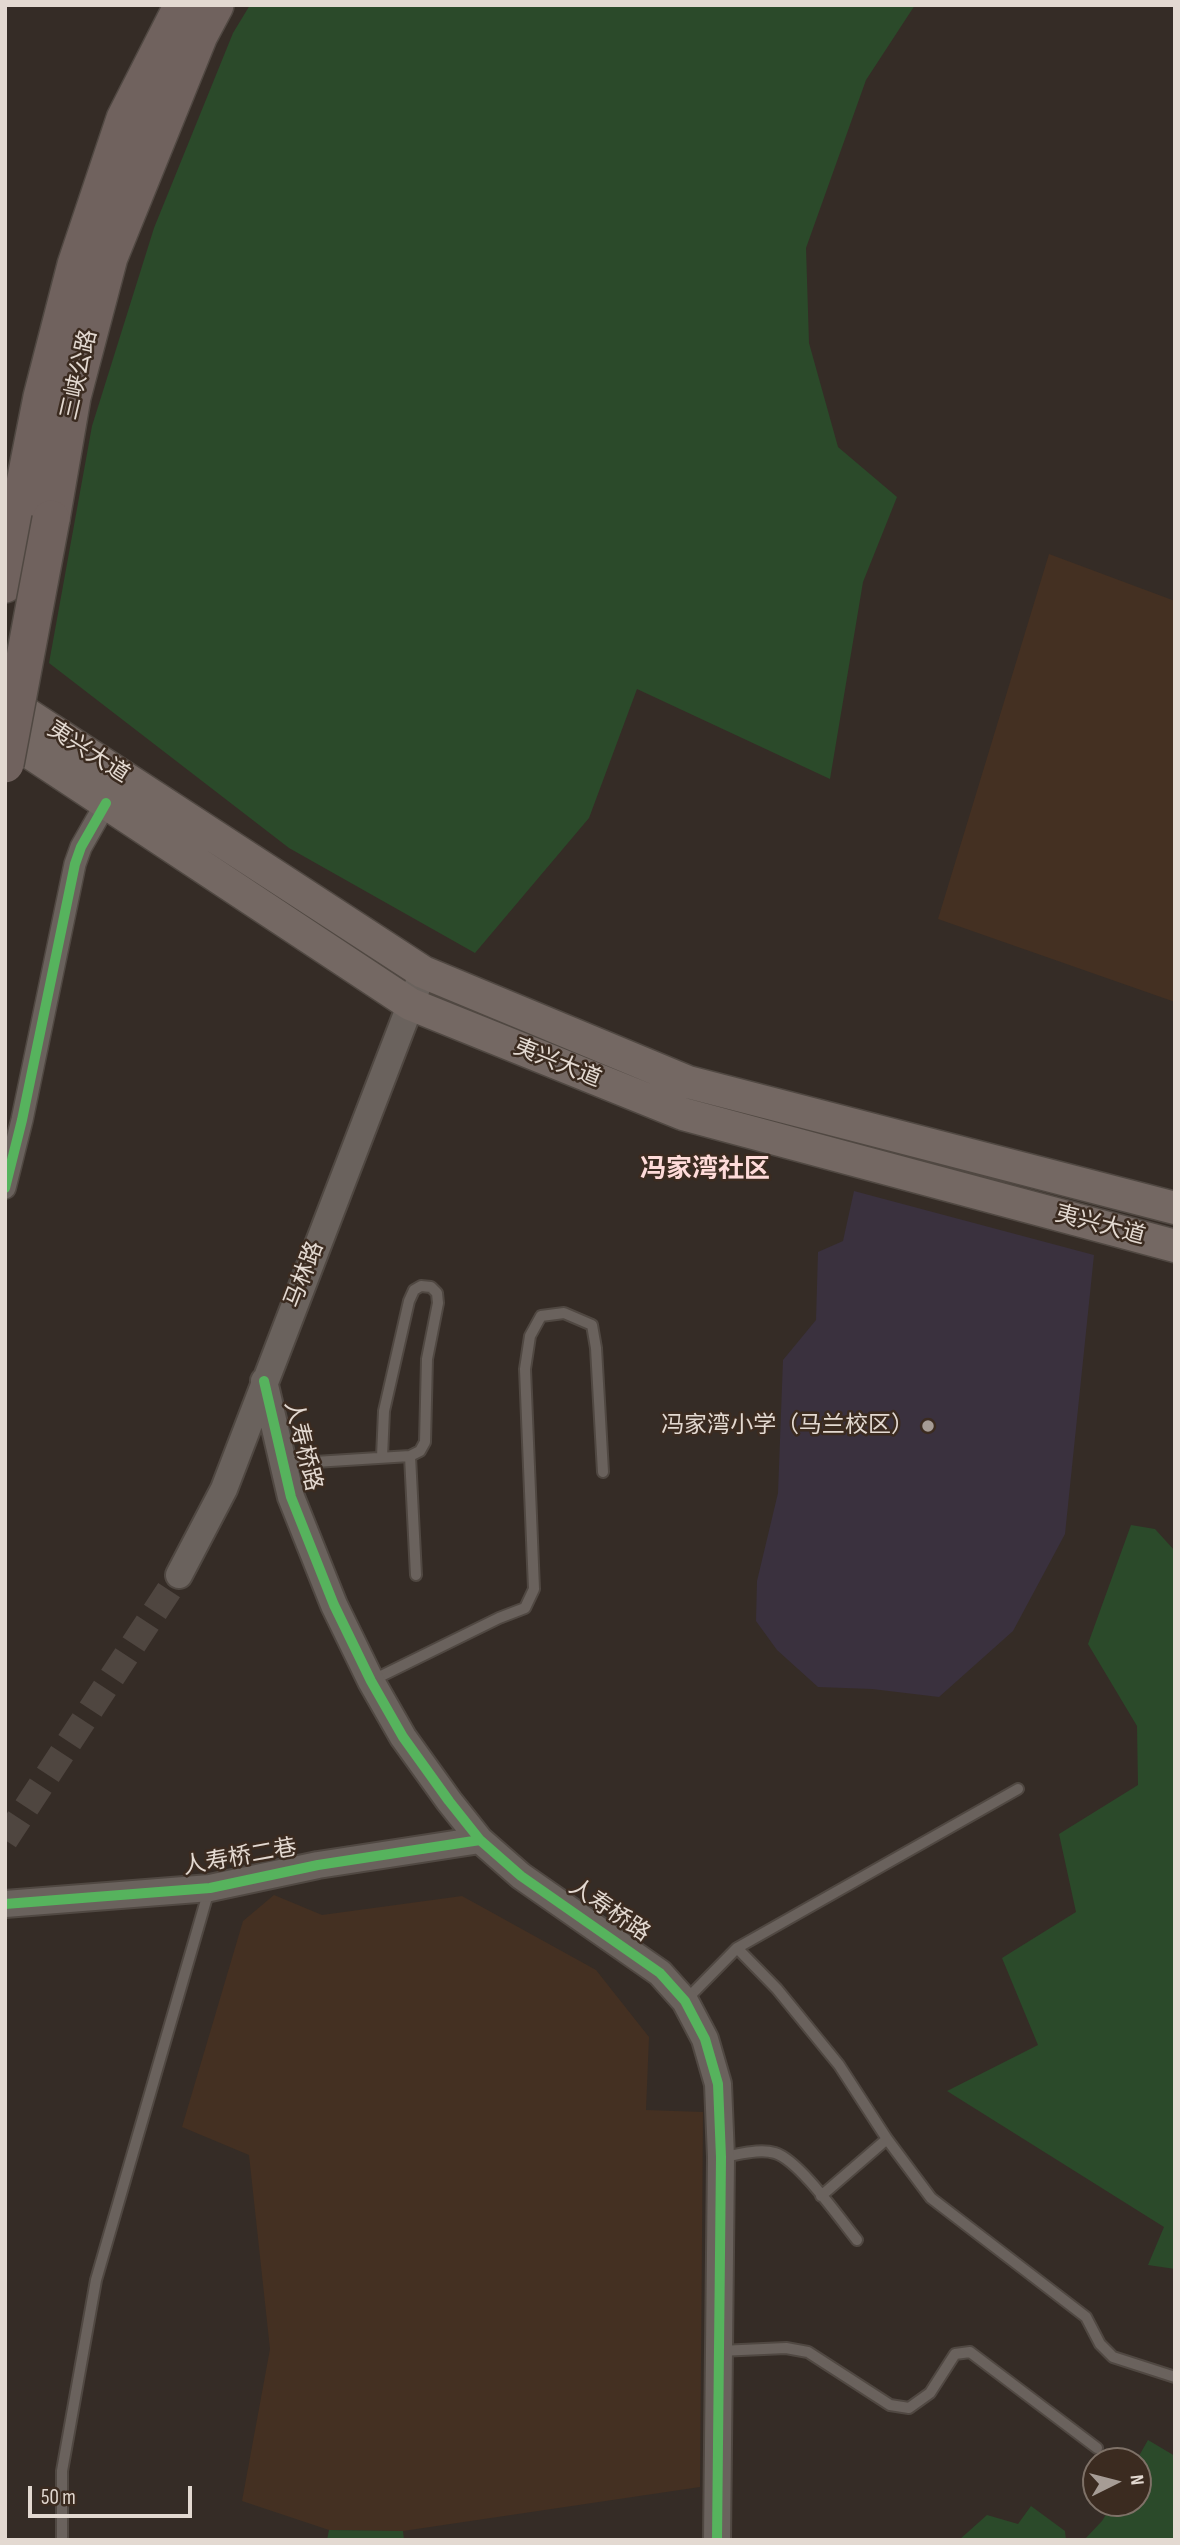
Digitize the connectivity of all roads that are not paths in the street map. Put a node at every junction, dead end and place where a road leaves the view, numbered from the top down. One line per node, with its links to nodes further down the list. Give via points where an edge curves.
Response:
1 (183, 5): 3 (highway, 三峡公路, via 125,119 76,265 42,397)
2 (215, 5): 6 (highway, 三峡公路, bridge, via 109,257 72,397)
3 (5, 584)
4 (5, 700): 8 (main road, 夷兴大道)
5 (5, 736): 7 (main road, 夷兴大道)
6 (5, 764)
7 (106, 803): 9 (main road, 夷兴大道); 10 (street, via 75,864)
8 (422, 972): 9 (street, 马林路); 11 (main road, 夷兴大道, via 688,1082)
9 (410, 1004): 12 (main road, 夷兴大道, via 683,1114); 13 (street, 马林路)
10 (5, 1188)
11 (1175, 1208)
12 (1175, 1246)
13 (264, 1381): 16 (street, 人寿桥路); 18 (street, 马林路, via 224,1489)
14 (410, 1456): 15 (lane); 15 (lane, via 425,1442 427,1359 438,1303 437,1293 421,1286 409,1301 388,1387); 19 (lane)
15 (382, 1457): 16 (lane)
16 (284, 1464): 20 (street, 人寿桥路, via 291,1497 334,1605)
17 (603, 1472): 20 (lane, via 592,1325 564,1313 541,1316 530,1336 525,1369 534,1589 525,1608)
18 (178, 1575)
19 (416, 1575)
20 (371, 1681): 22 (street, 人寿桥路, via 403,1737)
21 (1018, 1789): 25 (lane)
22 (480, 1840): 23 (street, 人寿桥二巷, via 318,1865); 26 (street, 人寿桥路, via 521,1876 653,1967)
23 (210, 1888): 24 (street, 人寿桥二巷); 34 (lane, via 96,2280 62,2470)
24 (5, 1904)
25 (737, 1948): 26 (lane); 27 (lane, via 839,2065)
26 (685, 2001): 28 (street, 人寿桥路, via 705,2039 718,2084)
27 (887, 2139): 29 (lane); 32 (lane, via 931,2198 1086,2317 1100,2344 1113,2357)
28 (721, 2157): 29 (lane, via 776,2153 793,2162); 31 (street, 人寿桥路)
29 (821, 2196): 30 (lane)
30 (857, 2240)
31 (719, 2351): 33 (lane, via 786,2348 808,2352 890,2405 909,2407 930,2393 955,2354 970,2352); 35 (street, 人寿桥路)
32 (1175, 2377)
33 (1096, 2447)
34 (62, 2540)
35 (717, 2540)

